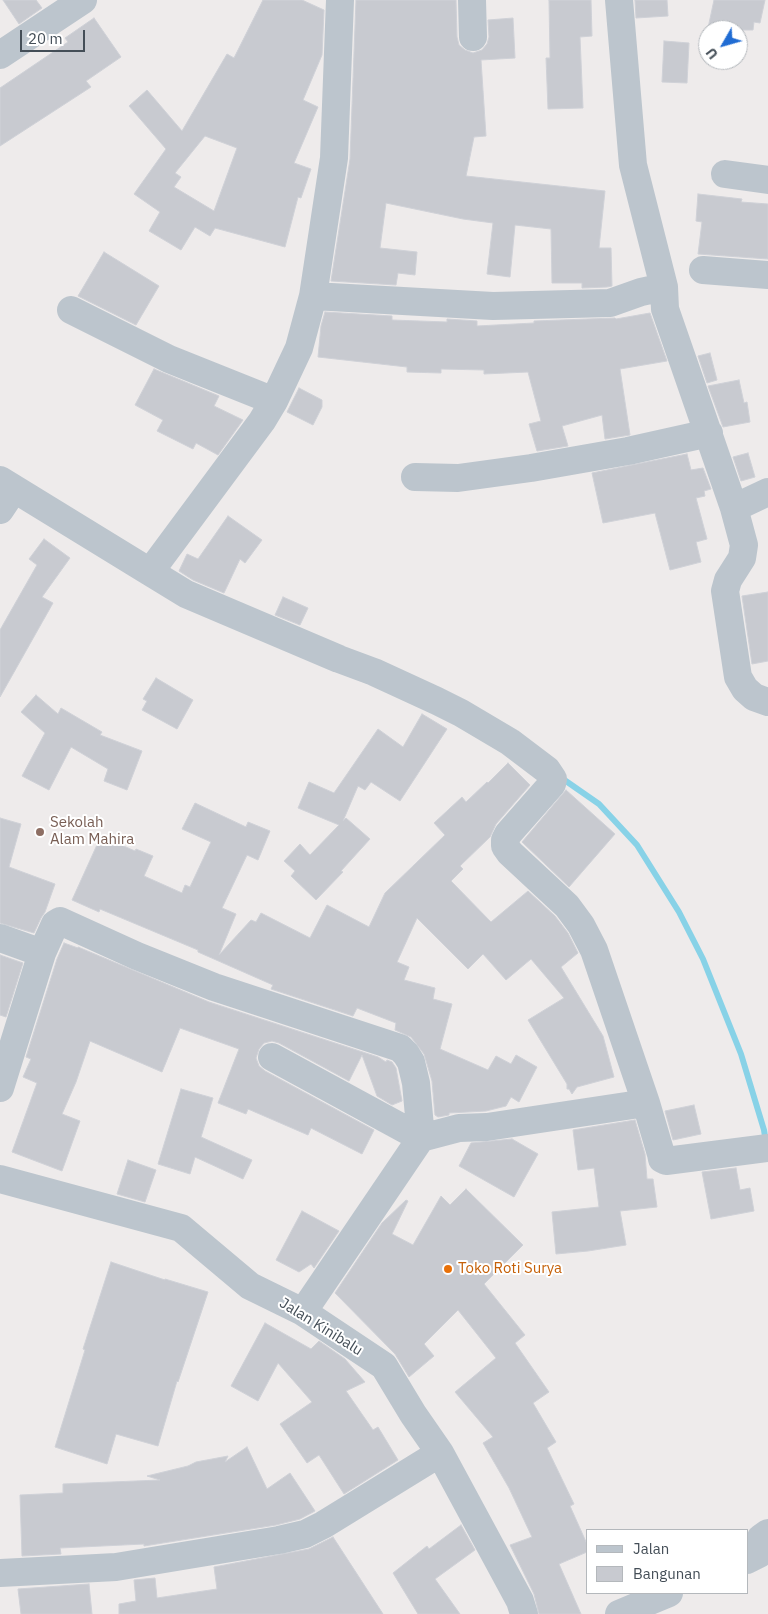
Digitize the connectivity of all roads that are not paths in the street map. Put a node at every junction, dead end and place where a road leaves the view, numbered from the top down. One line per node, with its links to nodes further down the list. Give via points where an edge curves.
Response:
1 (83, 0): 6 (street)
2 (340, 0): 12 (street, via 334,158)
3 (472, 0): 5 (street)
4 (619, 0): 11 (street, via 633,165)
5 (473, 37)
6 (0, 55)
7 (726, 174): 8 (street)
8 (768, 180)
9 (703, 270): 10 (street)
10 (768, 275)
11 (664, 287): 12 (street, via 610,302 503,306); 15 (street, via 666,309)
12 (313, 296): 14 (street, via 299,348)
13 (71, 310): 14 (street, via 169,359)
14 (274, 401): 20 (street, via 262,422)
15 (709, 433): 16 (street, via 531,468 458,478); 19 (street)
16 (415, 477)
17 (768, 492): 19 (street)
18 (5, 493): 20 (street)
19 (734, 508): 21 (street, via 744,545 742,558 725,591 738,677 754,697)
20 (154, 567): 26 (street, via 186,594 437,701 488,728 547,770 553,779 552,784 508,834 505,846 567,906 582,925 594,950)
21 (768, 702)
22 (0, 938): 23 (street)
23 (42, 954): 25 (street); 27 (street, via 55,924 62,921 214,987 400,1048 411,1062 416,1083)
24 (272, 1057): 27 (street)
25 (0, 1088)
26 (646, 1103): 27 (street, via 459,1128); 28 (street, via 662,1159)
27 (421, 1138): 30 (street)
28 (764, 1148)
29 (0, 1179): 30 (street, Jalan Kinibalu, via 181,1228 250,1286)
30 (303, 1312): 31 (street, Jalan Kinibalu, via 384,1366)
31 (440, 1454): 34 (street, via 305,1534 116,1568); 36 (street, Jalan Kinibalu, via 520,1601)
32 (768, 1534): 33 (street, via 761,1538 763,1549)
33 (748, 1560)
34 (0, 1573)
35 (667, 1594): 37 (street)
36 (524, 1614)
37 (619, 1614)

